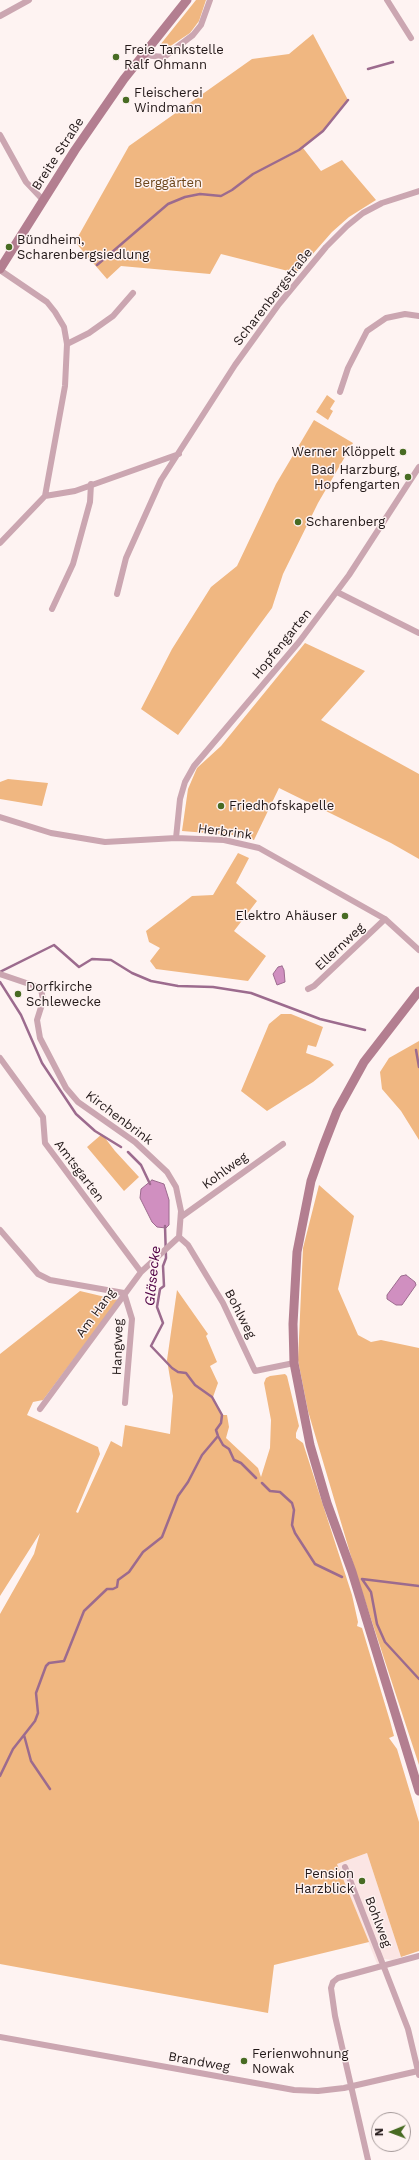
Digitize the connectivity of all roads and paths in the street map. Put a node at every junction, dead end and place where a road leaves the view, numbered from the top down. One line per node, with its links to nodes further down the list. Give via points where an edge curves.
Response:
1 (29, 0): 5 (street)
2 (187, 0): 7 (main road, Breite Straße)
3 (210, 0): 7 (street, via 201,25 193,35 164,57)
4 (387, 0): 6 (street)
5 (0, 16)
6 (411, 38)
7 (142, 55): 10 (main road, Breite Straße)
8 (0, 135): 10 (street, via 26,182)
9 (419, 191): 16 (street, Scharenbergstraße, via 382,203 363,213 326,247 279,304 244,353)
10 (43, 200): 11 (main road, Breite Straße)
11 (0, 269): 14 (street, via 47,302 64,327)
12 (134, 294): 14 (street, via 113,316 89,333)
13 (419, 316): 15 (street, via 405,314 386,318 367,331 348,368)
14 (67, 344): 19 (street, via 65,386)
15 (340, 392)
16 (179, 454): 18 (street); 22 (street, Scharenbergstraße, via 161,480 145,513 126,558)
17 (419, 466): 21 (street, Hopfengarten, via 372,541)
18 (91, 484): 19 (street, via 59,495); 23 (street, via 90,502 73,564)
19 (45, 496): 20 (street)
20 (0, 543)
21 (336, 592): 24 (street); 26 (street, Hopfengarten, via 299,642 194,766 185,782 180,799)
22 (117, 594)
23 (52, 609)
24 (419, 633)
25 (0, 817): 26 (street, Herbrink, via 51,833 105,842)
26 (176, 838): 27 (street, Herbrink, via 224,840 259,848)
27 (385, 919): 28 (street, Herbrink); 30 (street, Ellernweg)
28 (419, 950)
29 (1, 975): 34 (street, Kirchenbrink, via 41,988 43,1001 37,1020 40,1038 66,1088 78,1102 135,1142 167,1172 176,1188)
30 (308, 989)
31 (419, 991): 39 (main road, via 364,1062 337,1111 311,1181 297,1252 293,1300)
32 (0, 1058): 37 (street, Amtsgarten, via 43,1116 45,1143)
33 (283, 1144): 34 (street, Kohlweg)
34 (181, 1217): 36 (street, Kirchenbrink)
35 (0, 1230): 38 (street, via 38,1274 50,1280)
36 (179, 1237): 37 (street, Am Hang); 39 (street, Bohlweg, via 188,1245 223,1303 255,1371)
37 (141, 1272): 38 (street, Am Hang)
38 (124, 1293): 40 (street, Hangweg, via 132,1319); 41 (street, Am Hang)
39 (294, 1363): 42 (main road, via 310,1445)
40 (125, 1403)
41 (40, 1409)
42 (419, 1791)
43 (344, 1866): 45 (street, Bohlweg)
44 (419, 1956): 45 (street)
45 (383, 1965): 47 (street, Bohlweg, via 408,2029); 48 (street, via 338,1978 331,1988)
46 (0, 2037): 48 (street, Brandweg, via 282,2088 318,2091)
47 (419, 2073): 48 (street, Brandweg)
48 (351, 2087): 49 (street)
49 (368, 2160)

